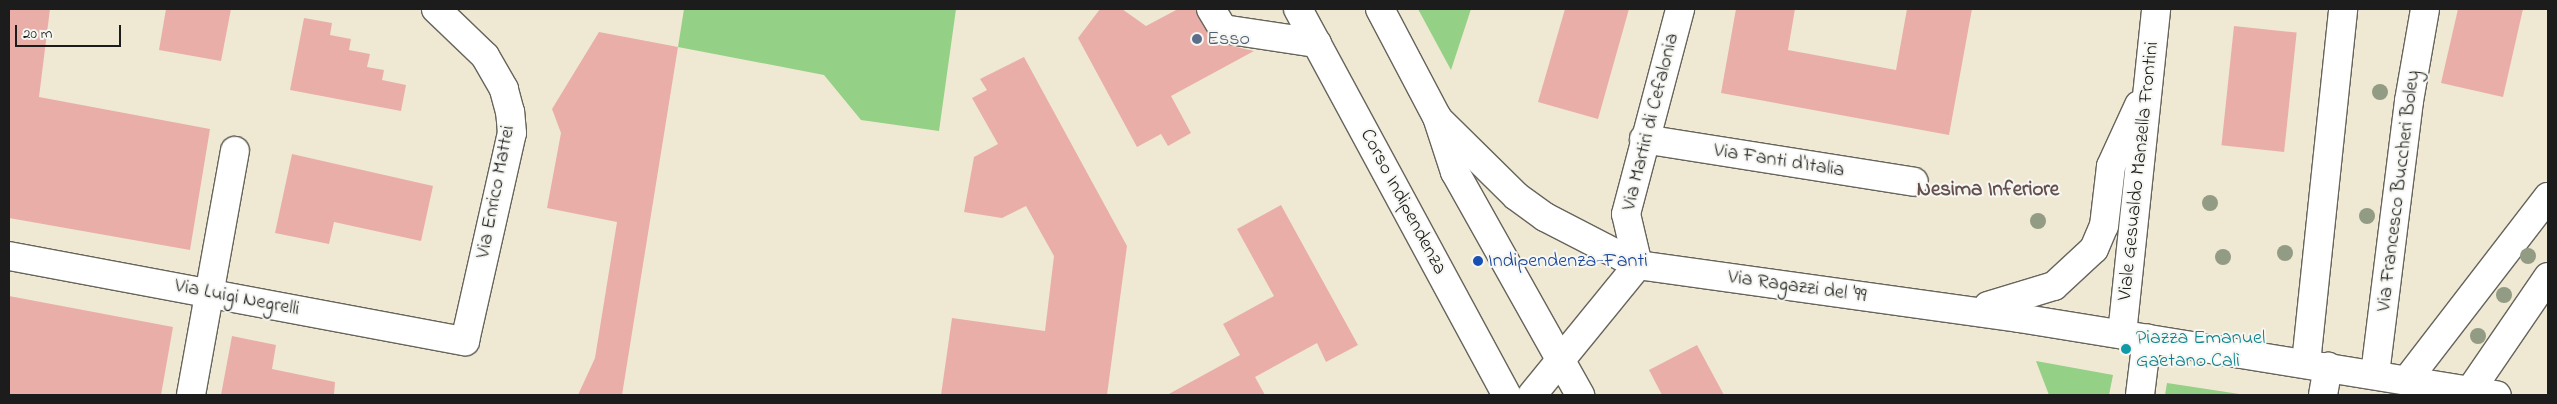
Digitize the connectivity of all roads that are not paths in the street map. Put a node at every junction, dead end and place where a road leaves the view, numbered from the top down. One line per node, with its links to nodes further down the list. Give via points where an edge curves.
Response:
1 (436, 9): 22 (street, Via Enrico Mattei, via 485,56 504,89 511,119 512,133)
2 (1211, 9): 9 (street, via 1223,29)
3 (1298, 9): 9 (street, Corso Indipendenza)
4 (1380, 9): 11 (street)
5 (1680, 9): 12 (street, Via Martiri di Cefalonia)
6 (2156, 9): 10 (street, Viale Gesualdo Manzella Frontini)
7 (2343, 9): 24 (street)
8 (2425, 9): 25 (street, Via Francesco Buccheri Boley, via 2409,101)
9 (1317, 43): 29 (street, Corso Indipendenza)
10 (2148, 83): 20 (street, via 2111,166 2104,226 2094,249 2054,286 2017,301); 21 (street, Viale Gesualdo Manzella Frontini)
11 (1437, 117): 17 (street, Via Ragazzi del '99, via 1516,196 1545,217); 23 (street, via 1455,172)
12 (1644, 139): 14 (street, Via Fanti d'Italia); 17 (street, Via Martiri di Cefalonia, via 1626,214)
13 (235, 151): 19 (street)
14 (1914, 182)
15 (2548, 198): 26 (street)
16 (9, 256): 19 (street, Via Luigi Negrelli)
17 (1638, 264): 20 (street, Via Ragazzi del '99); 23 (street)
18 (2548, 277): 27 (street)
19 (209, 293): 22 (street, Via Luigi Negrelli); 28 (street)
20 (1968, 310): 21 (street, Via Ragazzi del '99)
21 (2135, 336): 24 (street, Via Ragazzi del '99); 32 (street, Viale Gesualdo Manzella Frontini)
22 (465, 341)
23 (1561, 360): 30 (street); 31 (street)
24 (2317, 365): 25 (street, Via Ragazzi del '99); 33 (street)
25 (2375, 374): 26 (street, Via Ragazzi del '99)
26 (2407, 380): 27 (street, Via Ragazzi del '99)
27 (2470, 391): 34 (street, Via Ragazzi del '99)
28 (191, 395)
29 (1507, 395)
30 (1532, 395)
31 (1580, 395)
32 (2140, 395)
33 (2322, 395)
34 (2497, 395)

